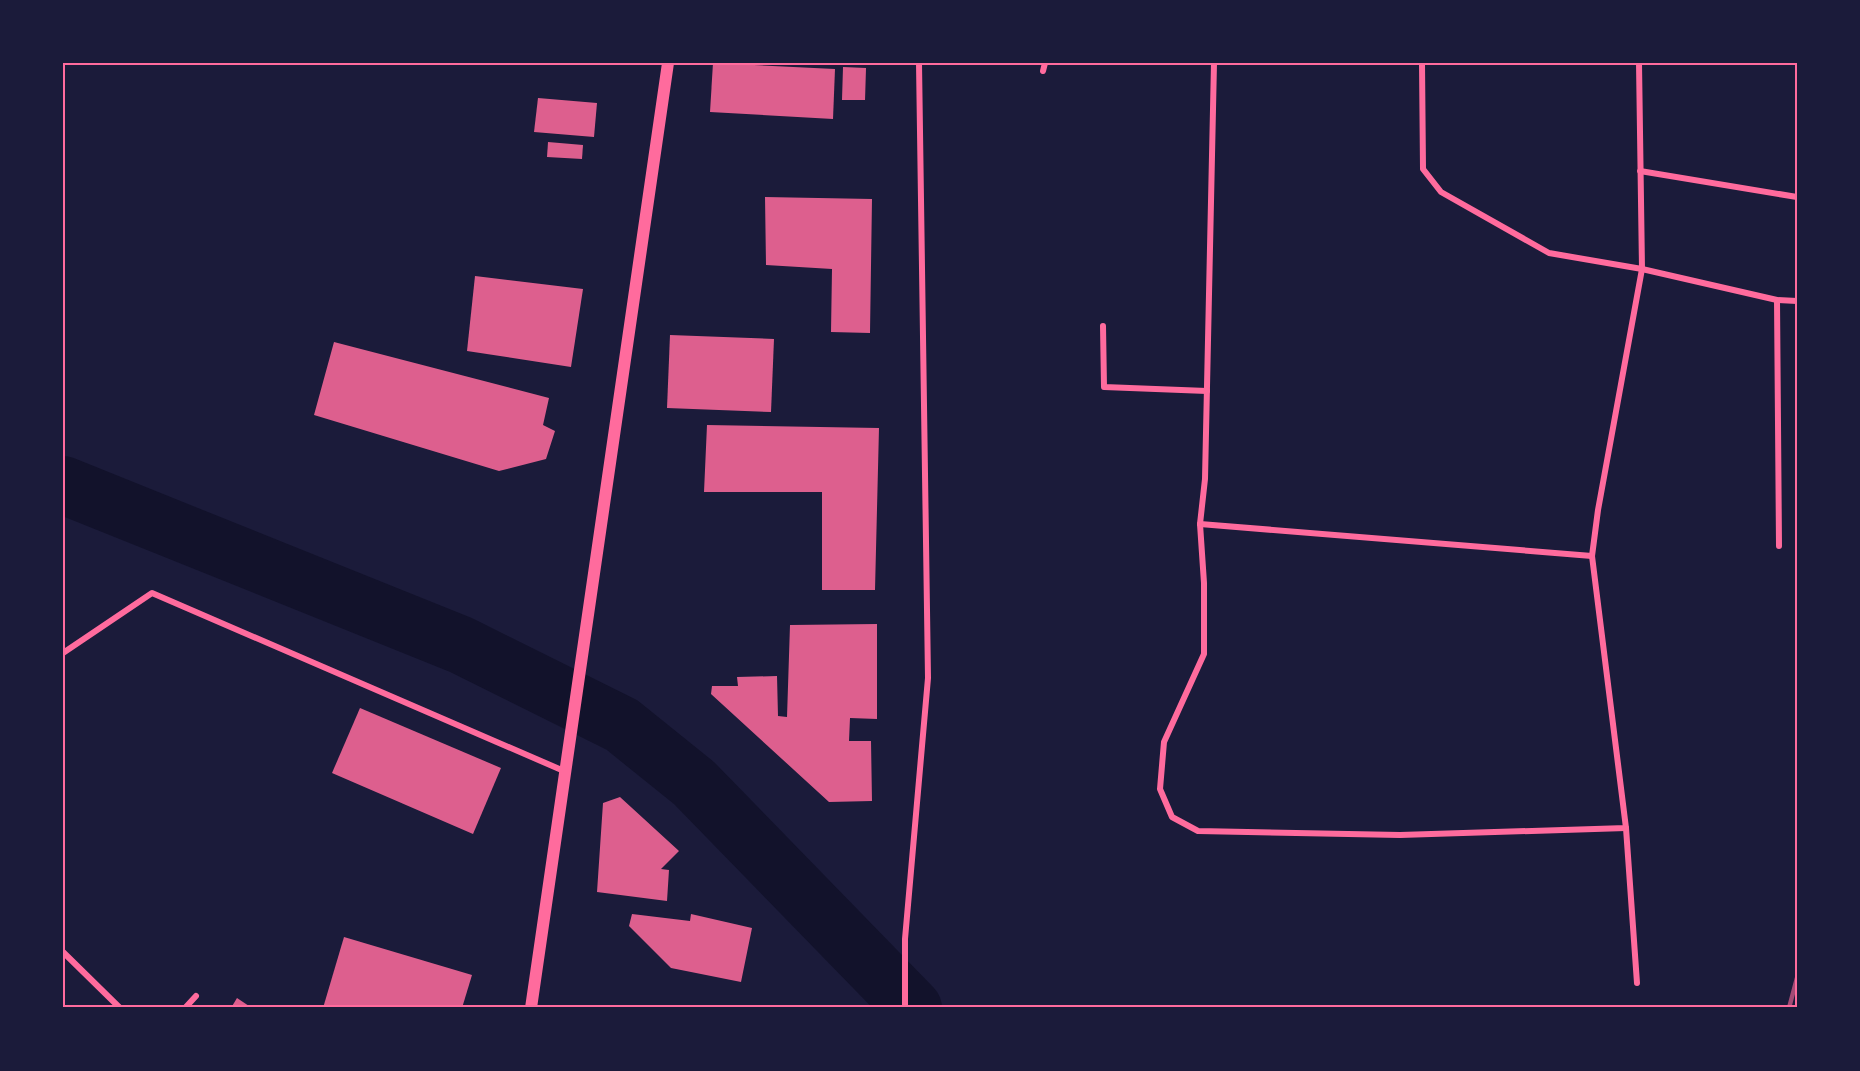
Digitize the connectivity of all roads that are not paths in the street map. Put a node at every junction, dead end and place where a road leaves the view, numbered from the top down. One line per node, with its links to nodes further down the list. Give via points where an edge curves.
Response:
1 (668, 63): 19 (main road)
2 (919, 63): 27 (street, via 928,678 905,939)
3 (1045, 63): 7 (street)
4 (1214, 63): 14 (street)
5 (1422, 63): 10 (street, via 1423,169 1441,192 1549,253)
6 (1639, 63): 8 (street)
7 (1043, 71)
8 (1640, 171): 9 (street); 10 (street)
9 (1797, 197)
10 (1642, 269): 11 (street); 17 (street)
11 (1777, 300): 12 (street); 16 (street)
12 (1797, 301)
13 (1103, 326): 14 (street, via 1104,387)
14 (1207, 391): 15 (street)
15 (1200, 524): 17 (street); 20 (street, via 1204,654 1164,742 1160,789 1172,817 1198,831 1210,832 1400,835)
16 (1779, 546)
17 (1592, 556): 20 (street)
18 (63, 653): 19 (street, via 152,593)
19 (564, 771): 26 (main road)
20 (1626, 828): 22 (street)
21 (63, 952): 24 (street)
22 (1637, 983)
23 (196, 996): 25 (street)
24 (120, 1008)
25 (185, 1008)
26 (531, 1008)
27 (905, 1008)

